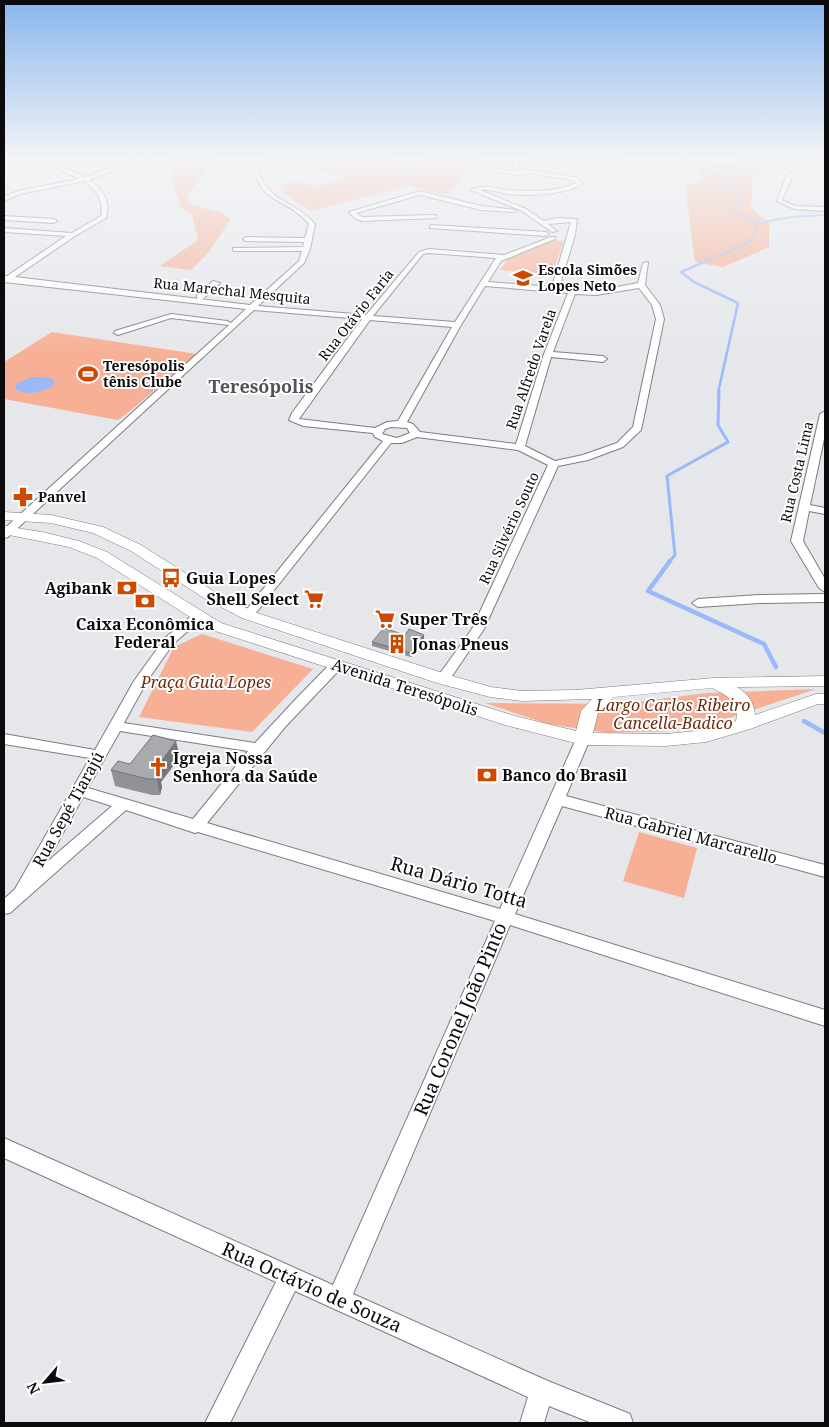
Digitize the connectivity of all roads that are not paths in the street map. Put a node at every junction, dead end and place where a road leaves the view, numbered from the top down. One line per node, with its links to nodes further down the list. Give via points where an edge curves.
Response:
1 (49, 225): 8 (street)
2 (91, 225): 10 (street)
3 (312, 225): 13 (street)
4 (544, 225): 9 (street)
5 (574, 225): 11 (street)
6 (432, 227): 9 (street)
7 (4, 230): 8 (street)
8 (36, 233): 10 (street)
9 (551, 234): 11 (street, via 565,238); 16 (street)
10 (73, 235): 18 (street)
11 (572, 235): 22 (street)
12 (246, 239): 13 (street)
13 (309, 240): 15 (street)
14 (236, 249): 15 (street)
15 (307, 249): 25 (street, via 302,262)
16 (503, 257): 20 (street); 26 (street, Rua Otávio Faria, via 423,252)
17 (646, 263): 21 (street)
18 (6, 280): 25 (street, Rua Marechal Mesquita)
19 (216, 284): 24 (street)
20 (483, 284): 22 (street); 28 (street)
21 (640, 285): 23 (street, via 606,293); 38 (street, Rua Silvério Souto, via 656,305 660,319 638,428 620,445 585,458)
22 (554, 291): 23 (street)
23 (572, 292): 30 (street, Rua Alfredo Varela)
24 (200, 297)
25 (254, 308): 26 (street, Rua Marechal Mesquita); 42 (street)
26 (368, 317): 28 (street, Rua Marechal Mesquita); 34 (street, Rua Otávio Faria, via 294,415 294,420)
27 (227, 324): 29 (street, via 170,316)
28 (457, 325): 33 (street)
29 (118, 333)
30 (548, 354): 31 (street); 37 (street, Rua Alfredo Varela)
31 (603, 359)
32 (825, 414): 39 (street, Rua Costa Lima)
33 (401, 424): 34 (street, via 390,424); 35 (street, via 410,426)
34 (378, 431): 36 (street, via 378,435)
35 (415, 434): 36 (street, via 405,440); 37 (street)
36 (389, 440): 48 (street)
37 (520, 447): 38 (street, Rua Alfredo Varela)
38 (554, 464): 50 (street, Rua Silvério Souto, via 478,628)
39 (805, 507): 40 (street); 44 (street, Rua Costa Lima, via 797,541)
40 (825, 511)
41 (4, 516): 42 (main road, Avenida Teresópolis)
42 (26, 516): 43 (street); 48 (main road, Avenida Teresópolis, via 99,531 135,548 227,607)
43 (6, 532): 47 (main road, Avenida Teresópolis, via 74,544 102,555)
44 (825, 588)
45 (825, 598): 46 (street)
46 (698, 603)
47 (199, 616): 49 (main road, Avenida Teresópolis, via 215,626); 56 (street, via 169,641 141,681)
48 (248, 616): 50 (main road, Avenida Teresópolis)
49 (336, 666): 58 (main road, Avenida Teresópolis, via 524,725); 59 (street)
50 (443, 680): 53 (main road, Avenida Teresópolis, via 522,696)
51 (825, 682): 52 (main road, Avenida Teresópolis)
52 (714, 683): 53 (main road, Avenida Teresópolis); 55 (main road, via 744,701 748,713)
53 (609, 692): 58 (main road, via 590,711)
54 (825, 699): 55 (main road, Avenida Teresópolis, via 816,699)
55 (744, 725): 58 (main road, Avenida Teresópolis, via 706,736 666,740)
56 (116, 726): 59 (street); 60 (street, Rua Sepé Tiarajú)
57 (4, 739): 60 (street)
58 (583, 739): 62 (street, Rua Coronel João Pinto)
59 (257, 748): 64 (street)
60 (98, 754): 61 (street, Rua Sepé Tiarajú)
61 (79, 791): 63 (street, Rua Dário Totta); 66 (street, Rua Sepé Tiarajú)
62 (557, 798): 65 (street, Rua Gabriel Marcarello); 68 (street, Rua Coronel João Pinto)
63 (123, 805): 64 (street, Rua Dário Totta); 66 (street, Rua Sepé Tiarajú)
64 (195, 827): 68 (street, Rua Dário Totta)
65 (825, 871)
66 (21, 893): 67 (street, Rua Sepé Tiarajú)
67 (4, 908)
68 (504, 917): 69 (street, Rua Dário Totta); 72 (street, Rua Coronel João Pinto)
69 (825, 1018)
70 (4, 1148): 71 (street, Rua Octávio de Souza)
71 (290, 1278): 72 (street, Rua Octávio de Souza); 74 (street)
72 (339, 1299): 73 (street, Rua Octávio de Souza)
73 (542, 1391): 75 (street); 76 (street, Rua Octávio de Souza)
74 (217, 1423)
75 (532, 1423)
76 (620, 1423)

